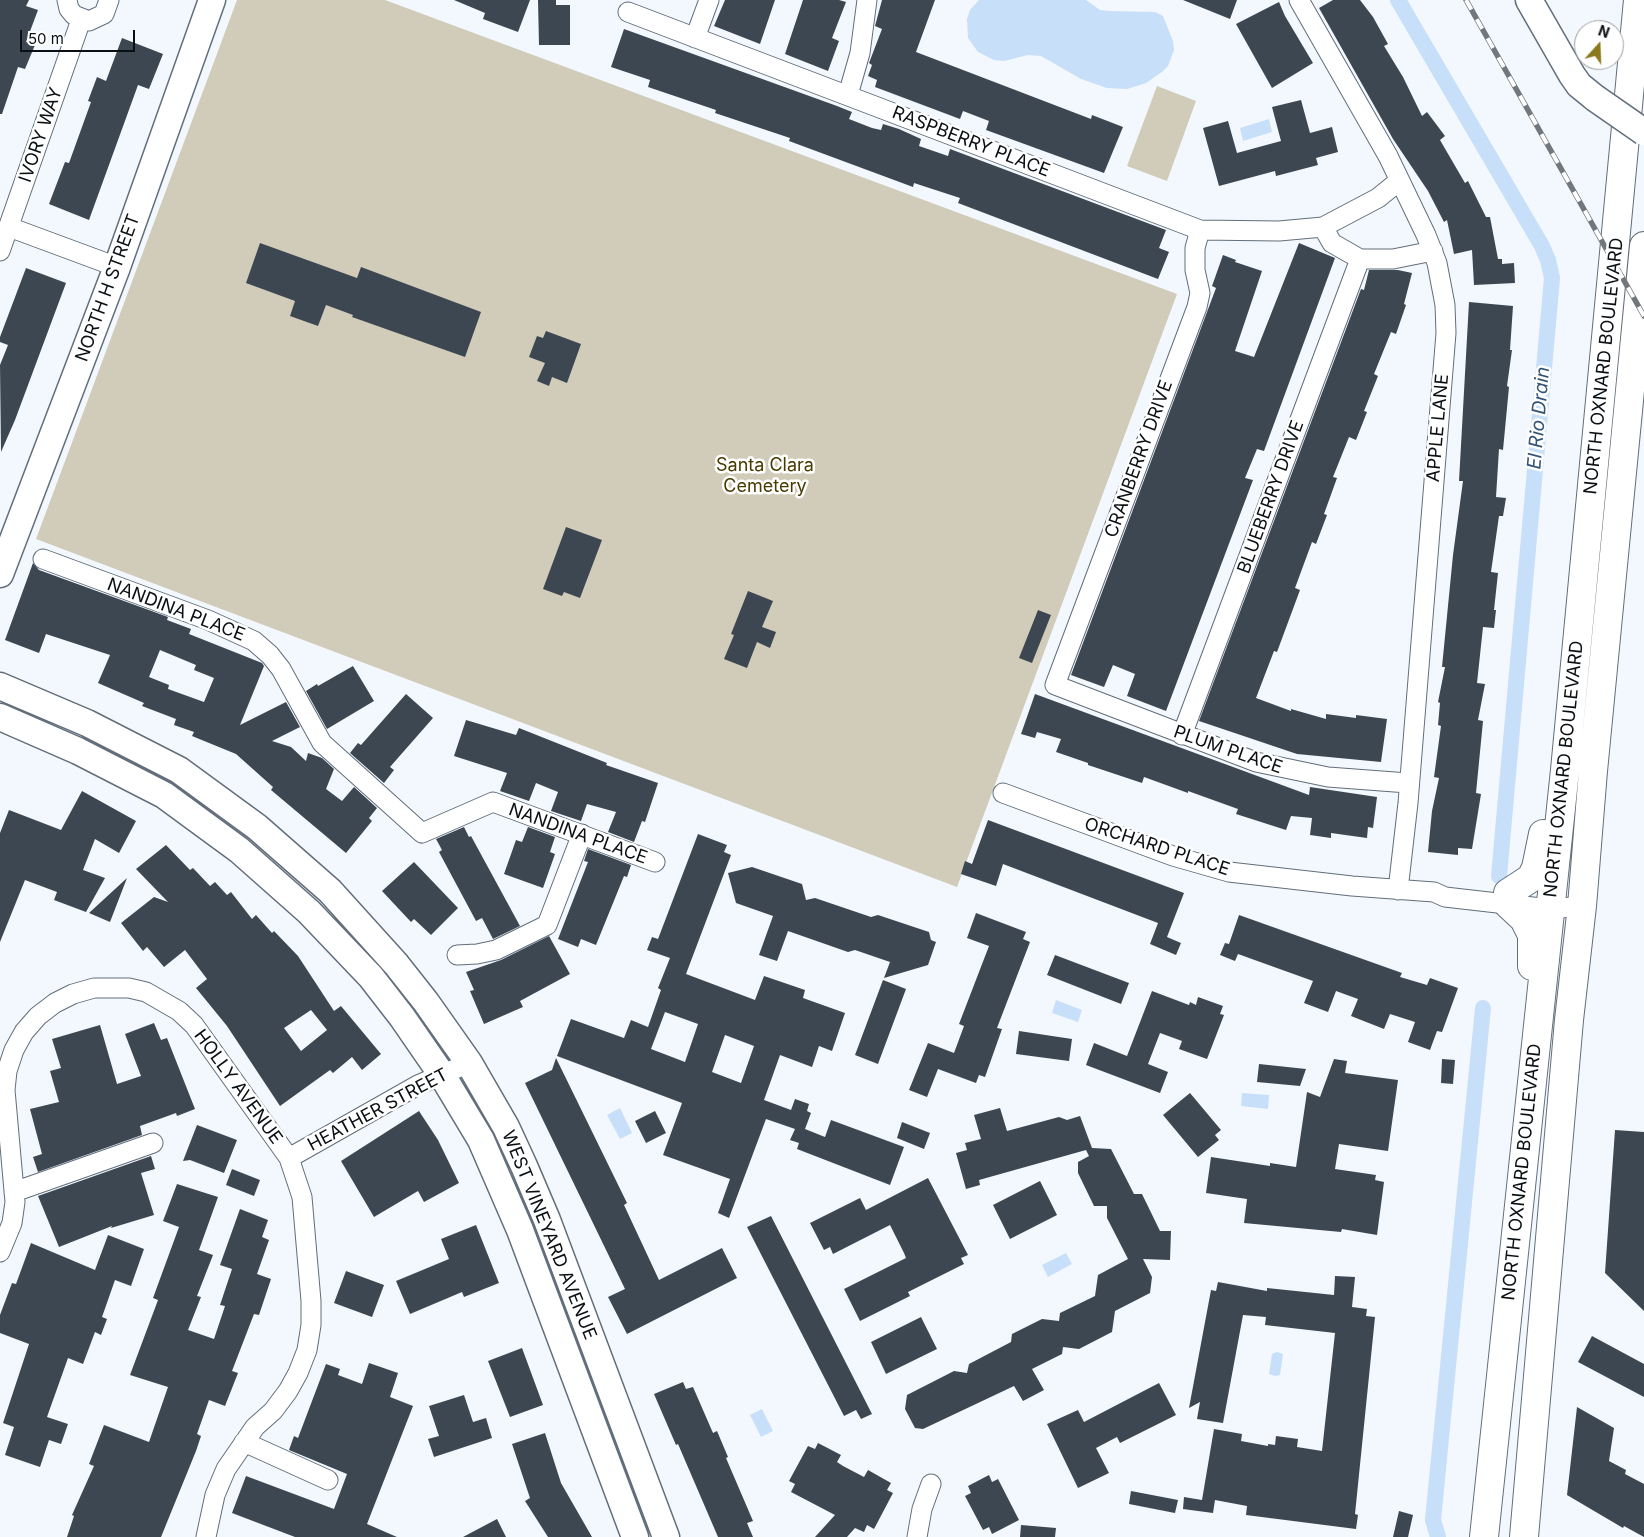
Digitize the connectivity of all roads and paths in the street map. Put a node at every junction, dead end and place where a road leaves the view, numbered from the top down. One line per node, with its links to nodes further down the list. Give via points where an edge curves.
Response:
1 (67, 0): 10 (street, via 69,9)
2 (109, 0): 10 (street, via 104,14 97,19)
3 (212, 0): 22 (main road, NORTH H STREET)
4 (709, 0): 11 (street)
5 (866, 0): 12 (street, via 860,53)
6 (1299, 0): 14 (street, APPLE LANE)
7 (1529, 0): 13 (main road, bridge, via 1579,85)
8 (1638, 0): 31 (main road, NORTH OXNARD BOULEVARD)
9 (628, 12): 11 (street, RASPBERRY PLACE)
10 (81, 20): 15 (street, IVORY WAY)
11 (695, 38): 12 (street, RASPBERRY PLACE)
12 (848, 95): 17 (street, RASPBERRY PLACE)
13 (1644, 132)
14 (1399, 180): 16 (street, RASPBERRY PLACE, via 1378,198); 20 (street, APPLE LANE)
15 (9, 227): 19 (street, IVORY WAY); 22 (street)
16 (1323, 227): 17 (street, RASPBERRY PLACE, via 1279,231); 21 (street, via 1332,243)
17 (1200, 230): 26 (street, CRANBERRY DRIVE, via 1195,248 1200,293 1197,307)
18 (1644, 246): 37 (main road, NORTH OXNARD BOULEVARD)
19 (0, 251)
20 (1433, 251): 21 (street, via 1392,259); 29 (street, APPLE LANE, via 1445,305 1446,334)
21 (1360, 259): 28 (street, BLUEBERRY DRIVE)
22 (117, 267): 24 (main road, NORTH H STREET)
23 (43, 559): 32 (street, NANDINA PLACE, via 208,620 254,641 281,668 322,743 422,833 493,802)
24 (0, 574)
25 (0, 686): 39 (main road, WEST VINEYARD AVENUE, via 87,723 179,770 257,828 330,891 396,964)
26 (1055, 686): 28 (street, PLUM PLACE)
27 (0, 717): 40 (main road, WEST VINEYARD AVENUE, via 78,751 164,795 239,850 310,912 371,977)
28 (1182, 735): 29 (street, PLUM PLACE, via 1290,771)
29 (1408, 783): 34 (street, APPLE LANE)
30 (1003, 793): 34 (street, ORCHARD PLACE, via 1173,856 1229,872)
31 (1562, 795): 35 (main road, via 1548,820 1531,878); 36 (main road, NORTH OXNARD BOULEVARD)
32 (582, 834): 33 (street, NANDINA PLACE); 38 (street, via 547,926 496,950)
33 (655, 862)
34 (1398, 890): 35 (street, ORCHARD PLACE, via 1434,892 1445,897)
35 (1508, 898): 36 (street, ORCHARD PLACE); 41 (main road, via 1532,935)
36 (1551, 903): 37 (street, ORCHARD PLACE); 41 (main road, NORTH OXNARD BOULEVARD)
37 (1582, 906): 54 (main road, NORTH OXNARD BOULEVARD, via 1569,1020)
38 (456, 954)
39 (469, 1063): 40 (street, HEATHER STREET); 51 (main road, WEST VINEYARD AVENUE, via 506,1127 547,1220)
40 (442, 1075): 43 (street, HEATHER STREET, via 418,1085); 50 (main road, WEST VINEYARD AVENUE, via 481,1140 520,1230)
41 (1528, 1100): 53 (main road, NORTH OXNARD BOULEVARD)
42 (153, 1143): 44 (street)
43 (289, 1158): 44 (street, HOLLY AVENUE, via 194,1026 179,1011 146,992 129,988 94,988 54,1003 29,1027 14,1050 5,1090); 46 (street, HOLLY AVENUE, via 302,1196 311,1325 307,1350 288,1391)
44 (14, 1192): 45 (street, HOLLY AVENUE, via 12,1222)
45 (0, 1252)
46 (244, 1442): 47 (street); 49 (street, HOLLY AVENUE, via 226,1469 215,1495)
47 (328, 1480)
48 (931, 1484): 52 (street, via 922,1509)
49 (206, 1537)
50 (635, 1537)
51 (666, 1537)
52 (918, 1537)
53 (1484, 1537)
54 (1524, 1537)

